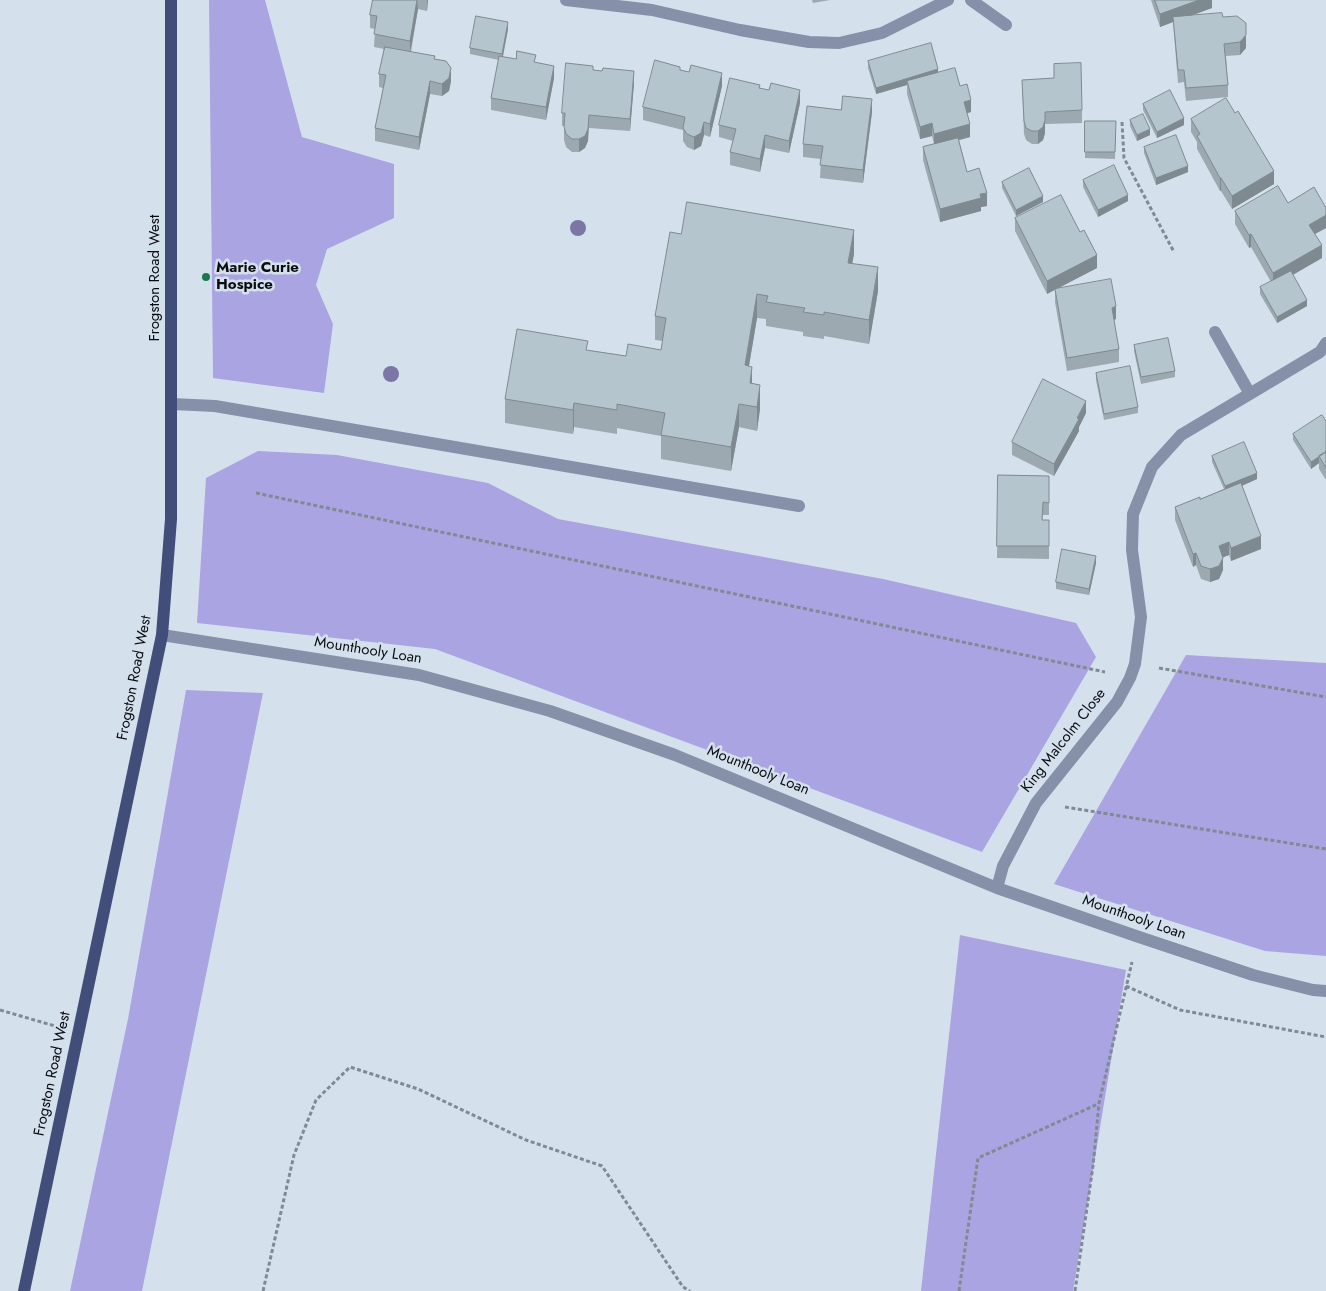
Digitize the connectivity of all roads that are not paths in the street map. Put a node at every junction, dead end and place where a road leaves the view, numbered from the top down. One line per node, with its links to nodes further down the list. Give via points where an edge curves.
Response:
1 (171, 0): 10 (main road, Frogston Road West)
2 (566, 0): 5 (street)
3 (948, 0): 5 (street, via 882,33 839,43 809,42 740,30)
4 (970, 0): 6 (street)
5 (653, 5)
6 (1006, 26)
7 (1215, 332): 9 (street)
8 (1324, 351): 9 (street, King Malcolm Close)
9 (1250, 394): 13 (street, King Malcolm Close, via 1181,435 1152,467 1133,514 1132,550 1141,617 1130,678 1117,702 1036,803 1003,866)
10 (172, 404): 11 (street, via 215,406); 12 (main road, Frogston Road West, via 171,519)
11 (799, 506)
12 (162, 635): 13 (street, Mounthooly Loan, via 419,675 550,711 675,755); 15 (main road, Frogston Road West)
13 (997, 888): 14 (street, Mounthooly Loan, via 1253,975)
14 (1326, 991)
15 (24, 1291)

